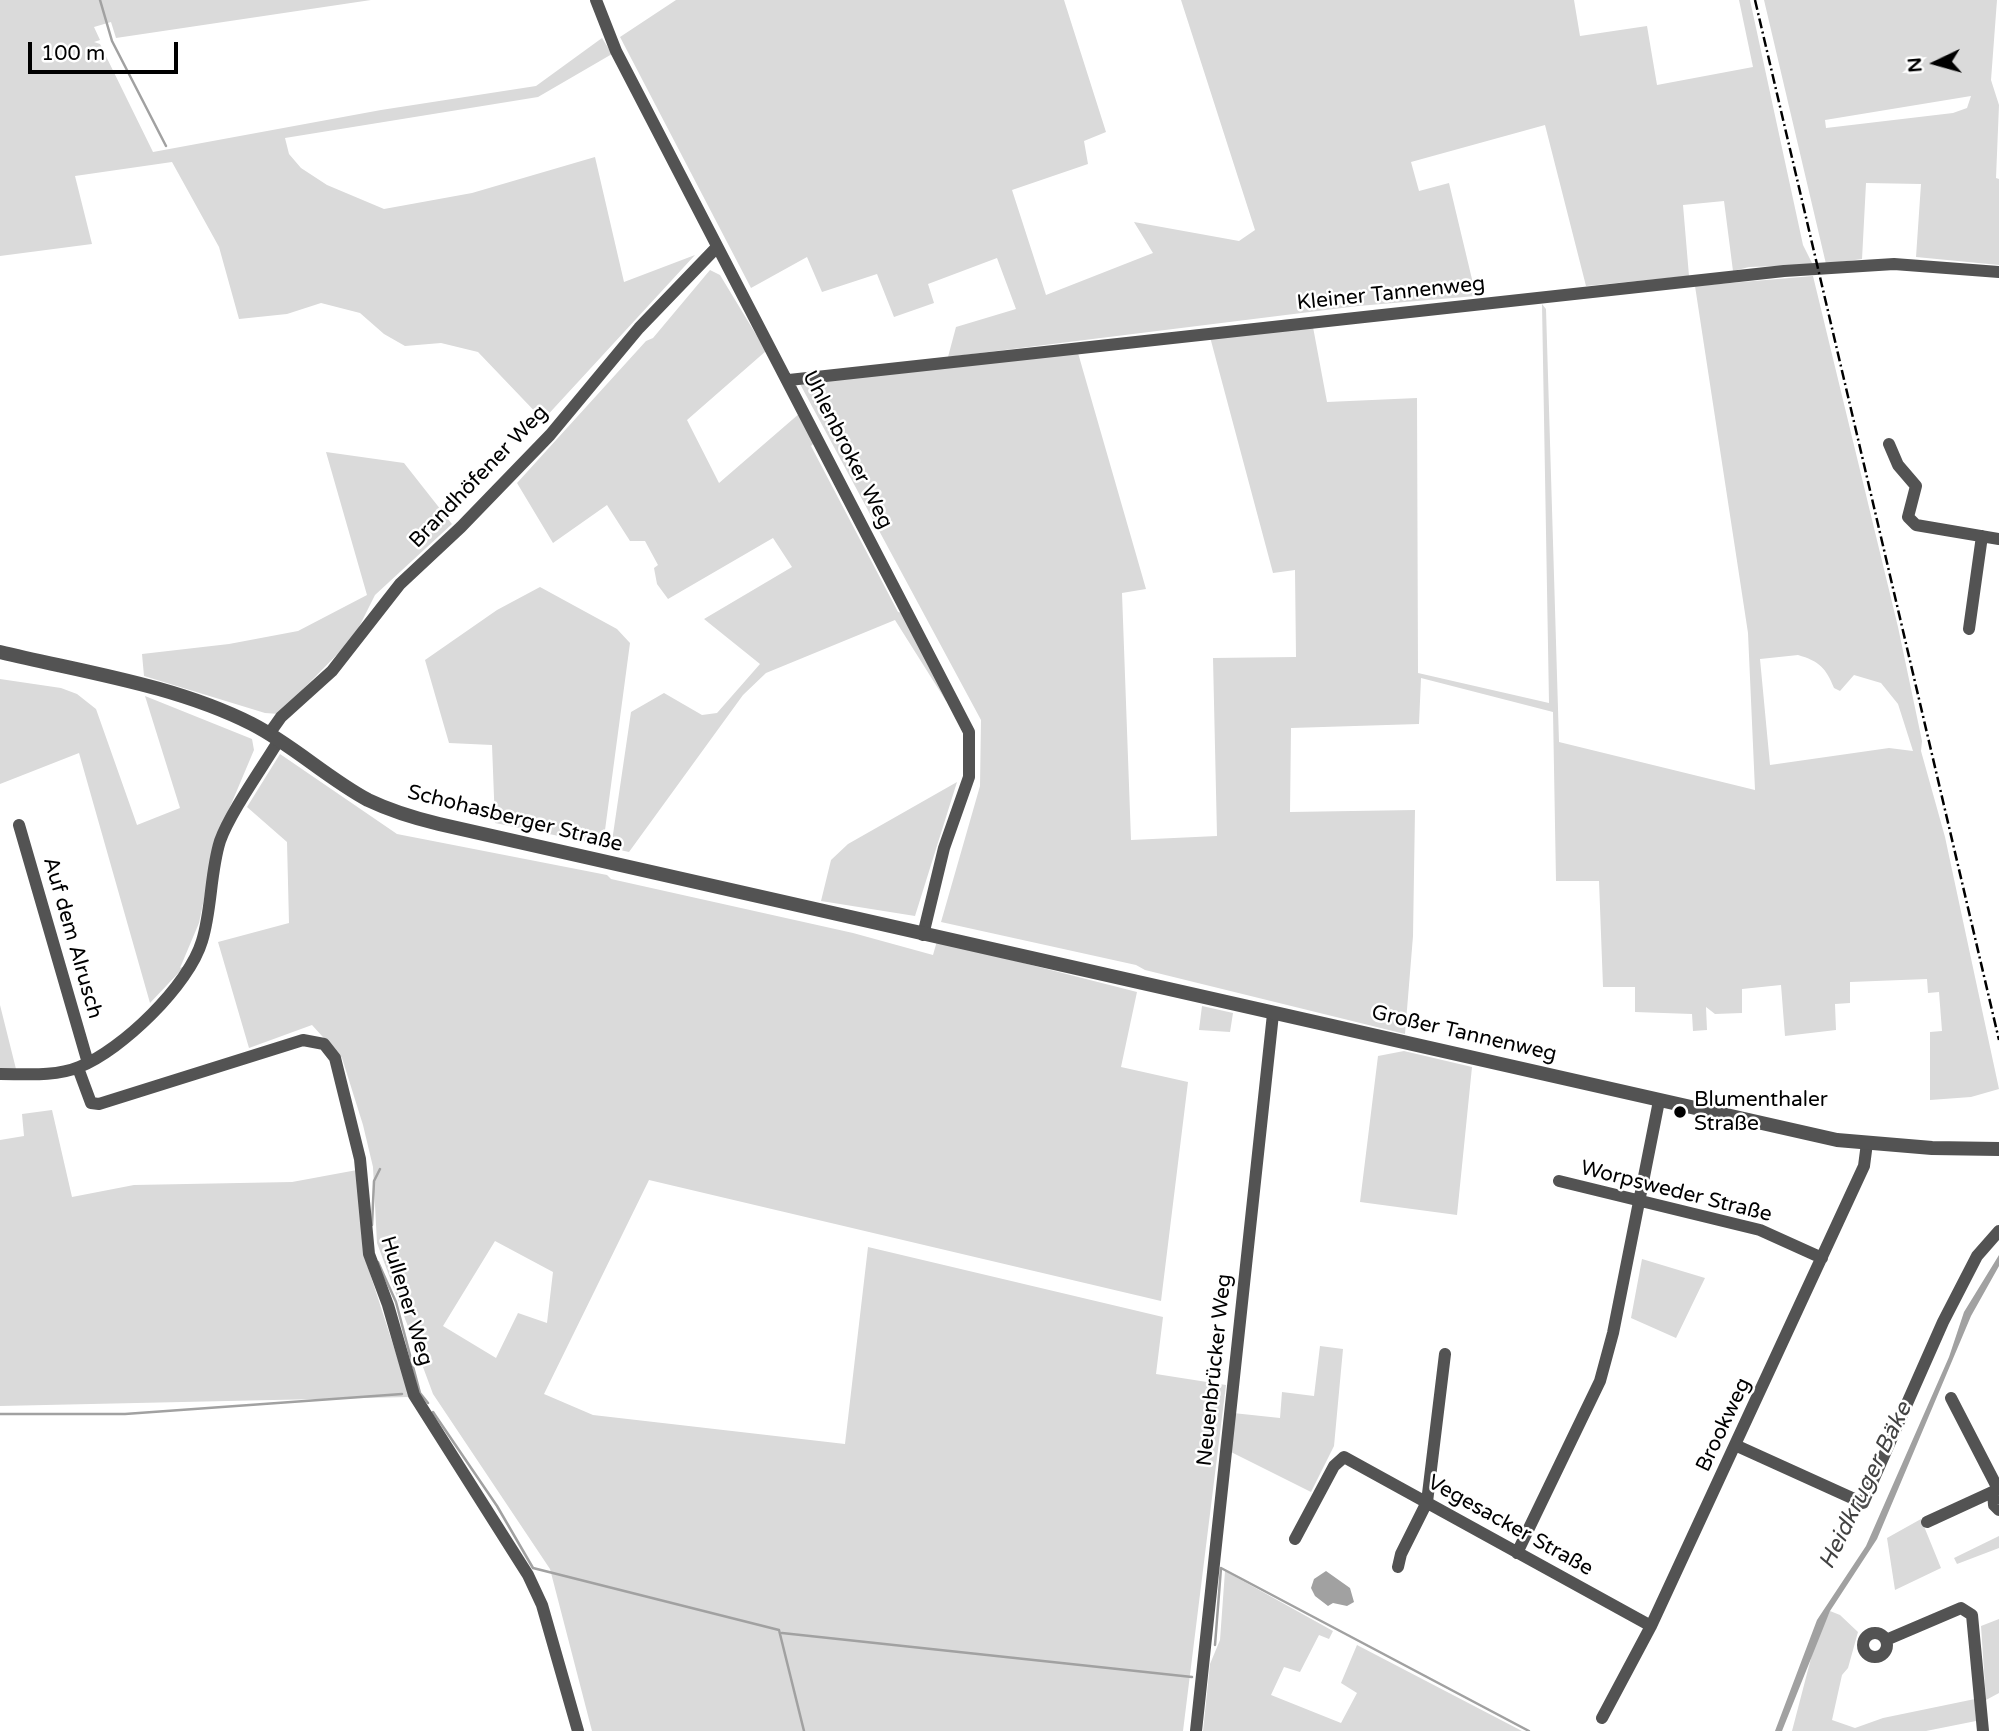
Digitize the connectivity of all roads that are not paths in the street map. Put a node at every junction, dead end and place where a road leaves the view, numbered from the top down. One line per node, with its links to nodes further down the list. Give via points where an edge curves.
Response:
1 (596, 0): 2 (street, Uhlenbroker Weg, via 616,51)
2 (717, 247): 4 (street, Uhlenbroker Weg); 10 (street, Brandhöfener Weg, via 639,328 550,435 400,584 332,671 281,717)
3 (1999, 272): 4 (street, Kleiner Tannenweg, via 1894,264 1784,271)
4 (789, 380): 12 (street, Uhlenbroker Weg, via 969,732 969,777 944,848)
5 (1889, 444): 6 (street, via 1898,465 1916,486 1910,520 1916,525)
6 (1982, 536): 7 (street); 8 (street)
7 (1999, 539)
8 (1969, 629)
9 (0, 652): 10 (street, Schohasberger Straße, via 179,696)
10 (274, 737): 12 (street, Schohasberger Straße, via 366,799 401,815); 14 (street, Brandhöfener Weg, via 220,841 202,942 189,971 148,1017)
11 (19, 825): 14 (street, Auf dem Alrusch)
12 (923, 935): 13 (street, Großer Tannenweg)
13 (1273, 1014): 16 (street, Großer Tannenweg); 37 (street, Neuenbrücker Weg)
14 (83, 1065): 15 (street, via 58,1072); 36 (street, Hullener Weg, via 86,1097 99,1104 303,1040 324,1044 335,1058 360,1159 367,1247 414,1395 528,1575 542,1605)
15 (0, 1074)
16 (1659, 1101): 17 (street, Großer Tannenweg); 20 (street)
17 (1867, 1143): 18 (street, Großer Tannenweg); 22 (street, Brookweg, via 1864,1166)
18 (1999, 1149)
19 (1559, 1181): 20 (street, Worpsweder Straße)
20 (1638, 1199): 22 (street, Worpsweder Straße, via 1760,1230); 31 (street, via 1600,1381)
21 (1999, 1231): 25 (street, via 1977,1256 1943,1322 1863,1503)
22 (1822, 1258): 25 (street, Brookweg)
23 (1445, 1354): 27 (street)
24 (1951, 1398): 26 (street)
25 (1735, 1445): 33 (street, Brookweg)
26 (1997, 1490): 28 (street, via 1994,1505); 29 (street)
27 (1427, 1502): 30 (street, Vegesacker Straße, via 1344,1457 1334,1466); 31 (street, Vegesacker Straße); 32 (street)
28 (1999, 1510)
29 (1927, 1522)
30 (1295, 1539)
31 (1517, 1553): 33 (street, Vegesacker Straße)
32 (1398, 1567)
33 (1651, 1626): 35 (street, Brookweg)
34 (1886, 1640): 38 (street, via 1961,1608 1972,1615)
35 (1602, 1718)
36 (578, 1731)
37 (1196, 1731)
38 (1983, 1731)

